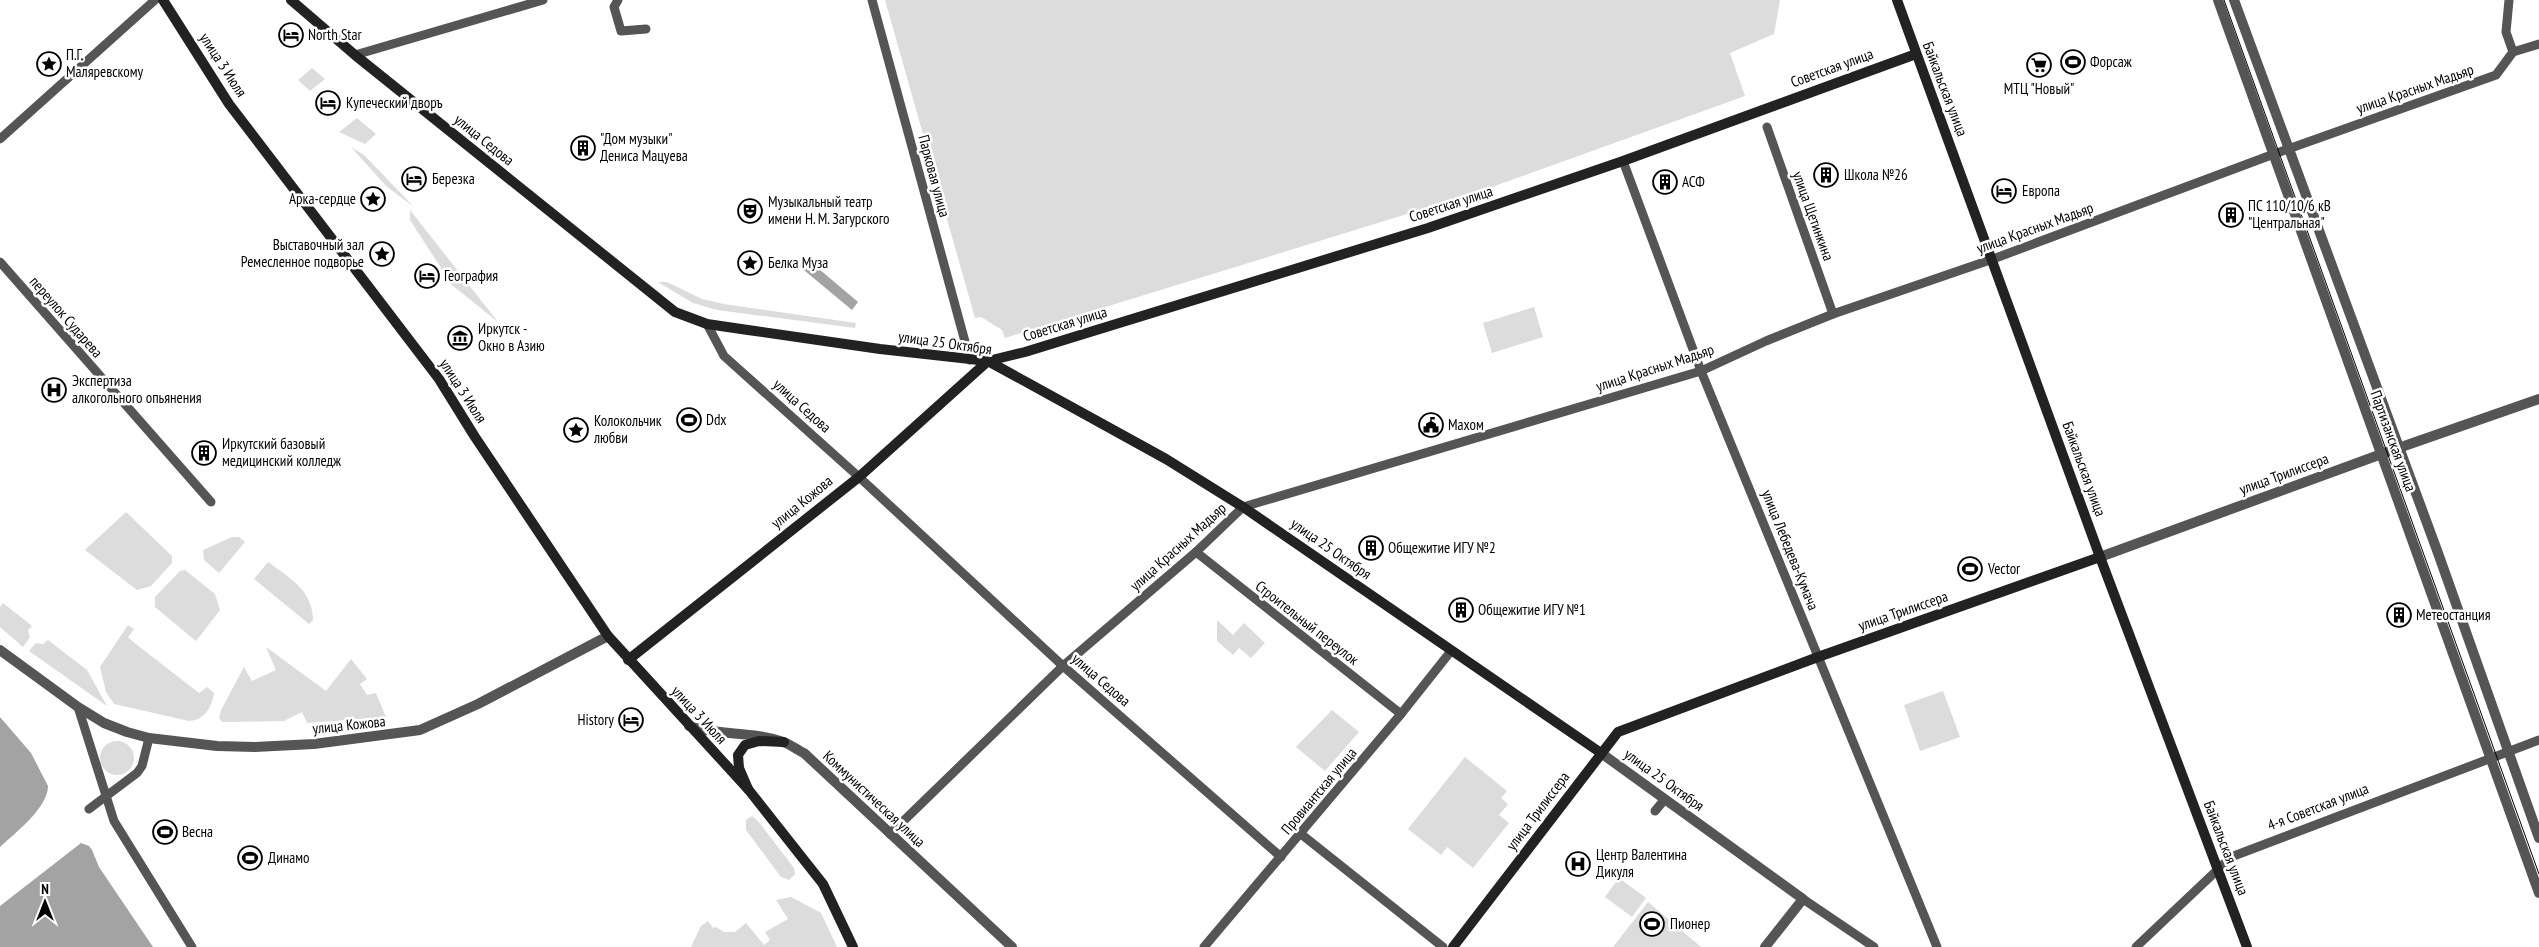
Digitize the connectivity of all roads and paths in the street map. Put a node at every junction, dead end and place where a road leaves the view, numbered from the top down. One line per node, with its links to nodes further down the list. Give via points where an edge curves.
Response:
1 (155, 0): 17 (street)
2 (163, 0): 36 (main road, улица 3 Июля, via 229,104 439,379)
3 (291, 0): 15 (main road, улица Седова)
4 (543, 0): 15 (street)
5 (618, 0): 11 (street, via 614,7 621,31)
6 (872, 0): 25 (street, Парковая улица)
7 (1897, 0): 14 (main road, Байкальская улица)
8 (2218, 0): 19 (street, Партизанская улица)
9 (2234, 0): 18 (street, Партизанская улица)
10 (2509, 0): 13 (street, via 2506,32)
11 (646, 29)
12 (2539, 44): 13 (street)
13 (2513, 52): 18 (street, улица Красных Мадьяр, via 2496,75)
14 (1916, 54): 20 (main road, Советская улица); 21 (main road, Байкальская улица)
15 (355, 55): 24 (main road, улица Седова, via 675,312)
16 (1767, 127): 23 (street, улица Щетинкина)
17 (0, 139)
18 (2288, 148): 19 (street, улица Красных Мадьяр); 29 (street, Партизанская улица)
19 (2274, 154): 21 (street, улица Красных Мадьяр); 30 (street, Партизанская улица)
20 (1623, 161): 26 (main road, Советская улица, via 1428,228); 27 (street, улица Лебедева-Кумача)
21 (1993, 259): 23 (street, улица Красных Мадьяр); 35 (main road, Байкальская улица)
22 (0, 262): 32 (street, переулок Сударева)
23 (1833, 314): 27 (street, улица Красных Мадьяр)
24 (707, 324): 25 (main road, улица 25 Октября); 31 (street, улица Седова, via 724,356)
25 (970, 360): 26 (main road, улица 25 Октября)
26 (988, 361): 31 (main road, улица Кожова); 33 (main road, улица 25 Октября, via 1166,459)
27 (1701, 371): 33 (street, улица Красных Мадьяр); 39 (street, улица Лебедева-Кумача)
28 (2539, 399): 29 (street, улица Трилиссера)
29 (2398, 448): 30 (street, улица Трилиссера); 48 (street, Партизанская улица)
30 (2381, 454): 35 (street, улица Трилиссера); 50 (street, Партизанская улица)
31 (859, 477): 40 (main road, улица Кожова); 41 (street, улица Седова)
32 (211, 502)
33 (1243, 507): 34 (street, улица Красных Мадьяр); 38 (main road, улица 25 Октября)
34 (1196, 552): 41 (street, улица Красных Мадьяр); 43 (street, Строительный переулок)
35 (2100, 557): 39 (main road, улица Трилиссера); 60 (main road, Байкальская улица)
36 (608, 636): 40 (main road, улица 3 Июля); 45 (street, улица Кожова, via 478,704 420,730 314,744 255,746 217,746)
37 (0, 650): 42 (street, улица Кожова)
38 (1451, 651): 43 (street, Провиантская улица); 49 (main road, улица 25 Октября)
39 (1818, 657): 49 (main road, улица Трилиссера, via 1618,732); 71 (street, улица Лебедева-Кумача)
40 (628, 660): 44 (main road, улица 3 Июля)
41 (1063, 666): 56 (street, улица Красных Мадьяр); 59 (street, улица Седова)
42 (78, 707): 45 (street, улица Кожова, via 104,722); 52 (street)
43 (1401, 714): 57 (street, Провиантская улица)
44 (689, 726): 47 (street, Коммунистическая улица, via 704,732); 51 (main road, улица 3 Июля)
45 (149, 738): 52 (street, via 142,766)
46 (2539, 740): 48 (street, 4-я Советская улица)
47 (784, 742): 51 (main road, via 756,741 740,749 738,765); 56 (street, Коммунистическая улица, via 804,754)
48 (2508, 750): 50 (street, 4-я Советская улица); 58 (street, Партизанская улица)
49 (1601, 753): 53 (street, улица 25 Октября); 68 (main road, улица Трилиссера)
50 (2490, 756): 60 (street, 4-я Советская улица, via 2231,857); 61 (street, Партизанская улица)
51 (748, 789): 64 (main road, via 823,884)
52 (106, 797): 54 (street); 63 (street, via 114,821)
53 (1665, 798): 55 (street); 62 (street, улица 25 Октября)
54 (89, 809)
55 (1655, 811)
56 (890, 834): 65 (street, Коммунистическая улица)
57 (1301, 834): 59 (street, Провиантская улица); 67 (street)
58 (2539, 838)
59 (1281, 857): 66 (street, Провиантская улица)
60 (2217, 870): 72 (street, 4-я Советская улица); 73 (main road, Байкальская улица)
61 (2539, 893)
62 (1803, 900): 69 (street); 70 (street, улица 25 Октября)
63 (192, 947)
64 (853, 947)
65 (1012, 947)
66 (1204, 947)
67 (1443, 947)
68 (1453, 947)
69 (1765, 947)
70 (1874, 947)
71 (1937, 947)
72 (2136, 947)
73 (2247, 947)

